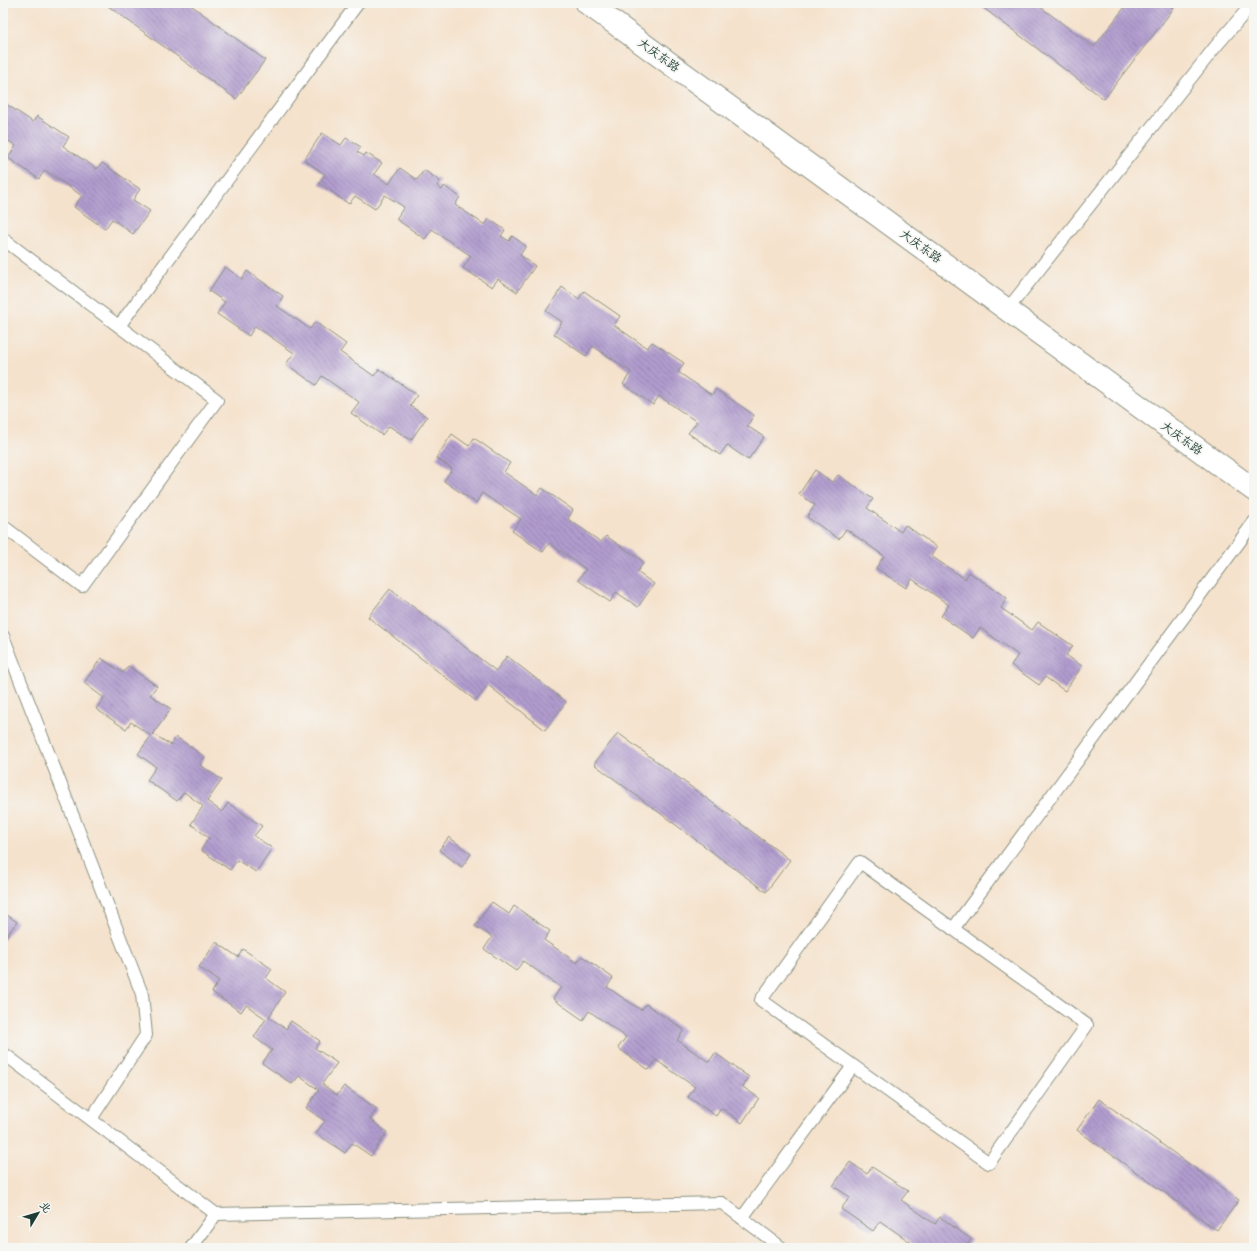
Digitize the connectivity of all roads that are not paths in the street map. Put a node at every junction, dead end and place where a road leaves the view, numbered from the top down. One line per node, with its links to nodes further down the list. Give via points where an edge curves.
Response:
1 (358, 3): 6 (lane)
2 (587, 3): 5 (main road, 大庆东路)
3 (1253, 3): 5 (lane)
4 (3, 239): 6 (lane)
5 (1007, 310): 7 (main road, 大庆东路)
6 (119, 326): 9 (lane, via 217,400 82,586)
7 (1254, 490)
8 (1254, 522): 11 (lane)
9 (3, 526)
10 (3, 636): 14 (lane, via 142,994 146,1035)
11 (953, 929): 13 (lane, via 860,862 761,1000); 13 (lane, via 1087,1025 993,1157 988,1163)
12 (3, 1053): 14 (lane)
13 (853, 1066): 16 (lane)
14 (91, 1119): 15 (lane)
15 (216, 1214): 16 (lane, via 722,1203); 17 (lane)
16 (742, 1218): 18 (lane)
17 (191, 1248)
18 (782, 1248)

